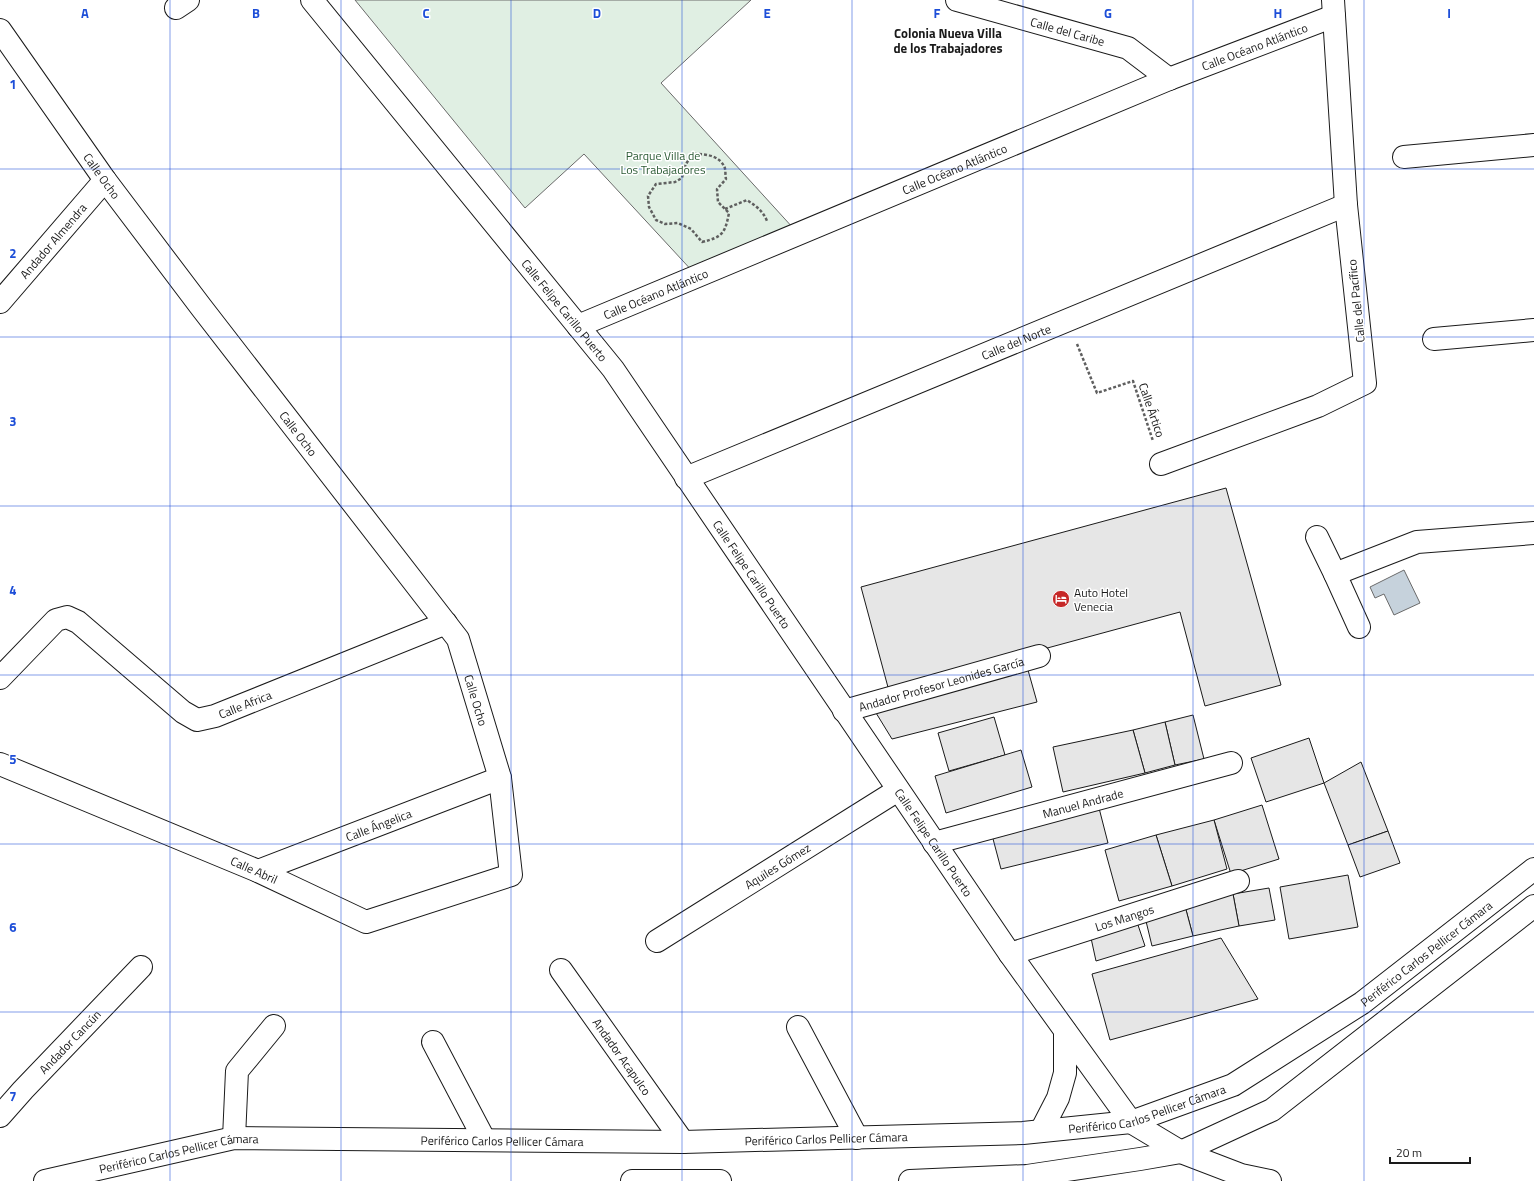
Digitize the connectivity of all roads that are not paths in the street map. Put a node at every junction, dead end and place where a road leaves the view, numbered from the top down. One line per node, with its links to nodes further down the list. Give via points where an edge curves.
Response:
1 (312, 0): 11 (street, Calle Felipe Carillo Puerto)
2 (957, 0): 5 (street, Calle del Caribe, via 1128,48)
3 (1333, 8): 5 (street, Calle Océano Atlántico); 9 (street, Calle del Pacífico)
4 (0, 30): 8 (street, Calle Ocho)
5 (1169, 79): 11 (street, Calle Océano Atlántico)
6 (1534, 145): 7 (street)
7 (1404, 157)
8 (105, 180): 10 (street, Andador Almendra); 19 (street, Calle Ocho, via 201,308)
9 (1346, 205): 14 (street, Calle del Pacífico, via 1365,383 1318,406); 15 (street, Calle del Norte)
10 (0, 302)
11 (578, 326): 15 (street, Calle Felipe Carillo Puerto, via 613,369)
12 (1534, 330): 13 (street)
13 (1434, 340)
14 (1161, 464)
15 (686, 478): 23 (street, Calle Felipe Carillo Puerto)
16 (1534, 533): 18 (street, via 1417,542)
17 (1317, 536): 18 (street)
18 (1335, 574): 20 (street)
19 (446, 622): 22 (street, Calle Africa, via 214,716 197,720 183,712 78,622 67,617 56,620); 26 (street, Calle Ocho, via 458,639)
20 (1359, 627)
21 (1038, 656): 23 (street, Andador Profesor Leonides García)
22 (0, 678)
23 (844, 711): 27 (street, Calle Felipe Carillo Puerto)
24 (1231, 763): 28 (street, Manuel Andrade)
25 (0, 764): 30 (street, Calle Abril)
26 (500, 778): 30 (street, Calle Ángelica); 31 (street, Calle Ocho)
27 (898, 790): 28 (street, Calle Felipe Carillo Puerto); 34 (street, Aquiles Gómez)
28 (934, 843): 35 (street, Calle Felipe Carillo Puerto)
29 (1534, 869): 43 (street, Periférico Carlos Pellicer Cámara, via 1362,1003 1233,1085)
30 (258, 871): 31 (street, Calle Abril, via 366,922)
31 (511, 875)
32 (1238, 881): 35 (street, Los Mangos)
33 (1534, 906): 49 (street, via 1272,1110)
34 (657, 942)
35 (1010, 954): 40 (street, Calle Felipe Carillo Puerto)
36 (141, 967): 42 (street, Andador Cancún)
37 (561, 970): 48 (street, Andador Acapulco)
38 (274, 1026): 45 (street, via 237,1071)
39 (798, 1028): 46 (street)
40 (1065, 1030): 43 (street, Calle Felipe Carillo Puerto); 44 (street, via 1065,1073 1058,1098)
41 (433, 1042): 47 (street)
42 (0, 1116)
43 (1131, 1122): 44 (street, Periférico Carlos Pellicer Cámara); 49 (street, Calle Felipe Carillo Puerto)
44 (1041, 1131): 46 (street, Periférico Carlos Pellicer Cámara)
45 (234, 1138): 47 (street, Periférico Carlos Pellicer Cámara); 50 (street, Periférico Carlos Pellicer Cámara)
46 (857, 1138): 48 (street, Periférico Carlos Pellicer Cámara)
47 (484, 1139): 48 (street, Periférico Carlos Pellicer Cámara)
48 (683, 1142)
49 (1181, 1152): 53 (street, via 1027,1176); 54 (street, Calle Felipe Carillo Puerto, via 1241,1175)
50 (45, 1181)
51 (632, 1181): 52 (street)
52 (720, 1181)
53 (910, 1181)
54 (1270, 1181)

